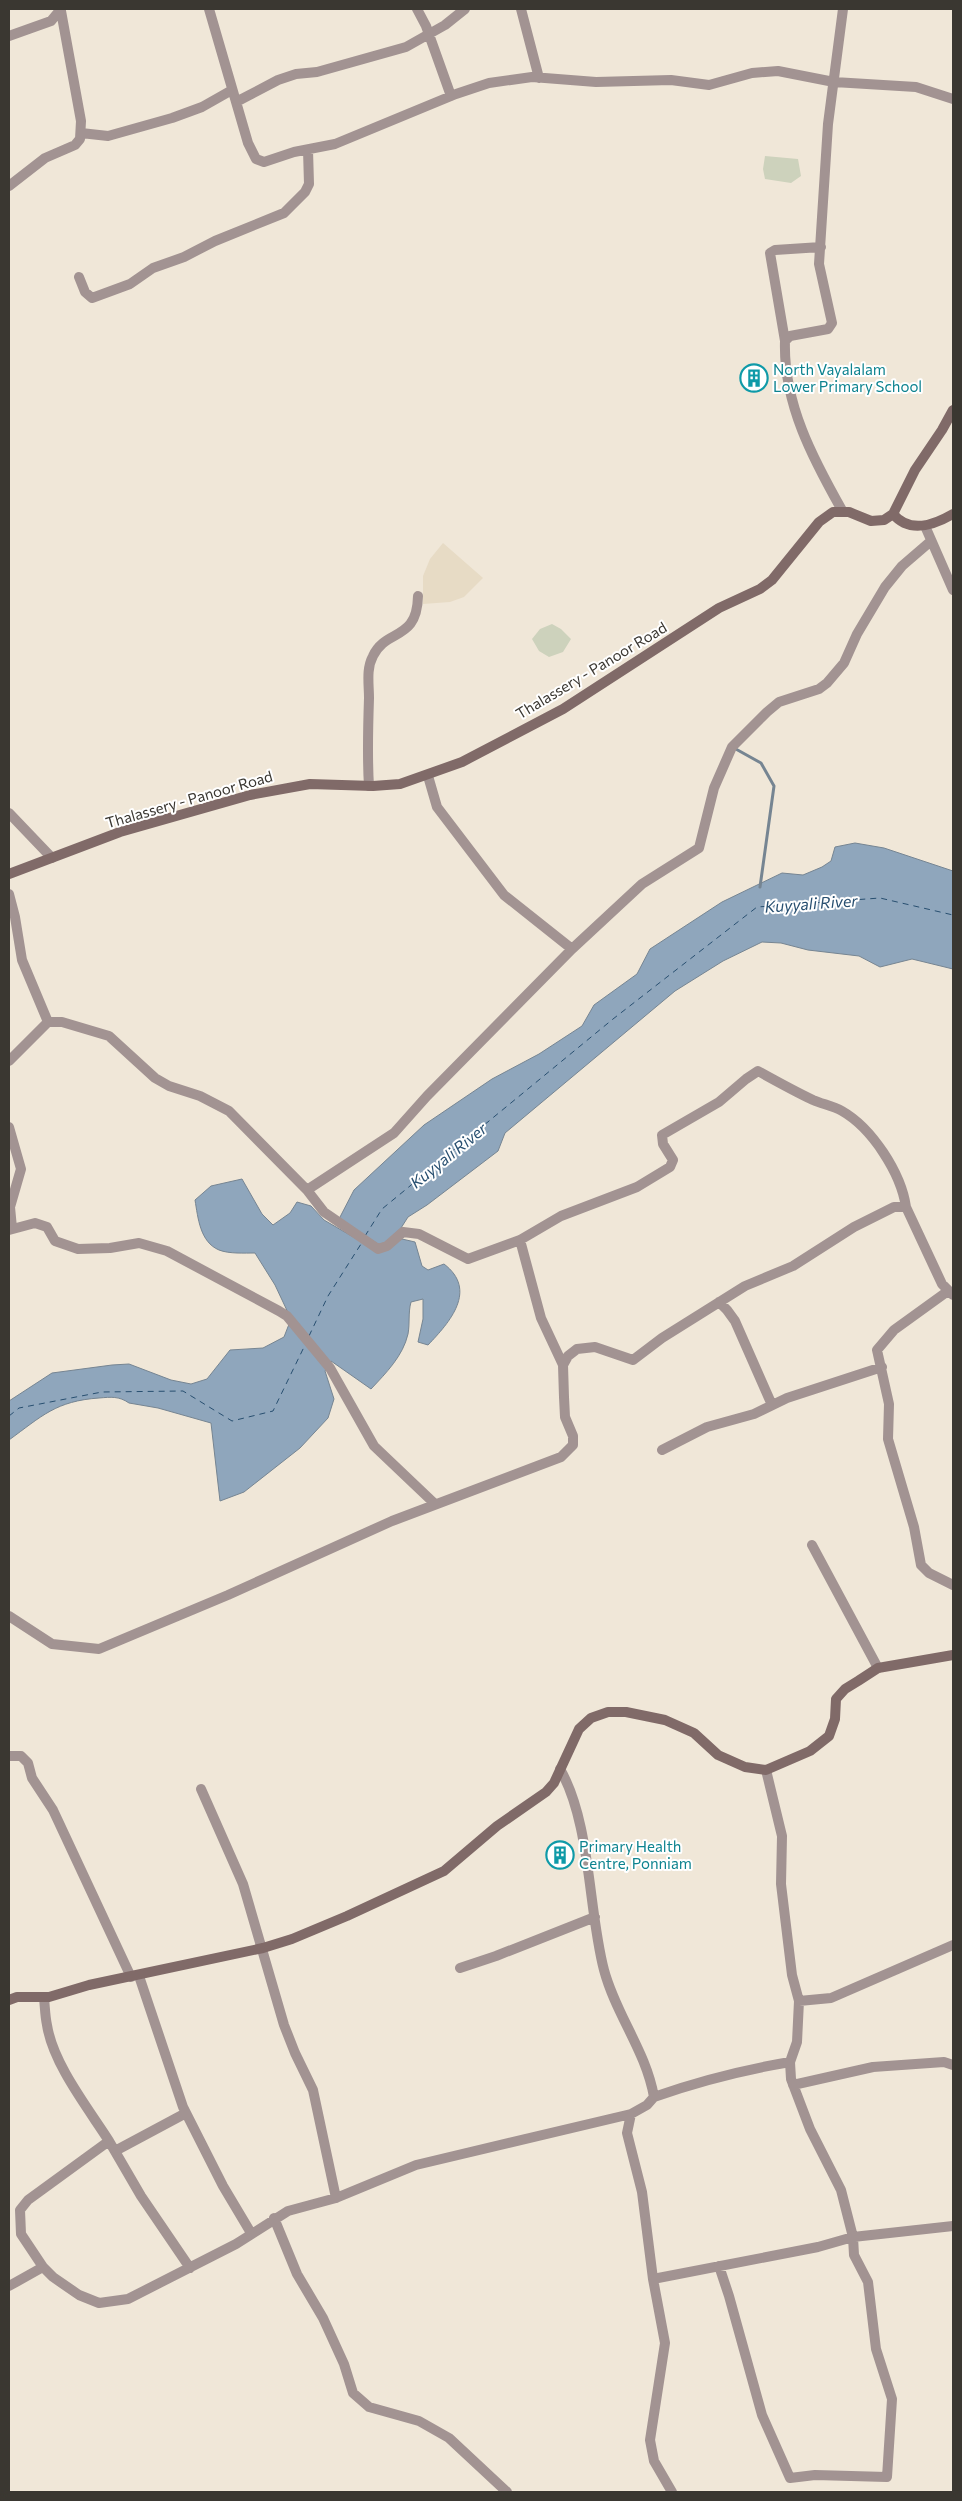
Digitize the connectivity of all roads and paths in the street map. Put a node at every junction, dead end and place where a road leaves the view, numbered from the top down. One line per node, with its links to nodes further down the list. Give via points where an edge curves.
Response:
1 (209, 9): 11 (street)
2 (417, 9): 7 (street)
3 (465, 9): 7 (street)
4 (520, 9): 9 (street)
5 (842, 9): 10 (street)
6 (61, 10): 8 (street, via 50,21); 15 (street)
7 (429, 34): 12 (street); 14 (street, via 406,48 278,80)
8 (9, 36)
9 (539, 78): 10 (street, via 596,82 671,80 708,85 752,73 778,71); 12 (street, via 489,83)
10 (834, 82): 13 (street, via 916,87); 18 (street, via 824,172)
11 (232, 90): 14 (street); 15 (street, via 202,107 154,123 108,136)
12 (451, 96): 16 (street, via 335,144)
13 (953, 99)
14 (236, 102): 16 (street, via 248,144 256,159 264,162)
15 (81, 133): 17 (street, via 75,146 45,158)
16 (308, 150): 19 (street, via 309,184 284,213 153,268 130,284 92,298 84,292)
17 (9, 186)
18 (821, 247): 20 (street, via 819,264 832,323 828,329 790,336); 20 (street, via 770,253)
19 (79, 277)
20 (785, 341): 22 (street, via 784,358 800,428)
21 (953, 410): 23 (main road, via 915,470)
22 (843, 512): 23 (main road, via 871,521 884,520); 29 (main road, Thalassery - Panoor Road, via 833,512 819,522 772,580 760,589 719,608 564,708 462,762)
23 (893, 514): 25 (main road, via 899,521)
24 (953, 514): 25 (main road)
25 (925, 526): 26 (street)
26 (930, 540): 27 (street); 35 (street, via 885,587 844,663 827,683 779,702 732,747 714,788 699,848 642,884)
27 (953, 590)
28 (418, 596): 30 (street, via 418,613 408,627 382,645 368,668 366,738)
29 (428, 776): 30 (main road, Thalassery - Panoor Road, via 400,784); 35 (street, via 437,807 504,895)
30 (369, 786): 32 (main road, Thalassery - Panoor Road, via 310,784 250,795 120,832)
31 (9, 813): 32 (street)
32 (52, 858): 33 (main road, Thalassery - Panoor Road)
33 (9, 874)
34 (9, 894): 36 (street, via 22,960)
35 (572, 949): 39 (street, via 394,1133)
36 (48, 1022): 37 (street); 39 (street, via 62,1022 109,1036 155,1078 229,1111)
37 (9, 1061)
38 (9, 1128): 41 (street, via 21,1169 10,1207)
39 (307, 1190): 42 (street, via 324,1212 378,1248 387,1246 403,1232 419,1234 468,1259)
40 (906, 1207): 42 (street, via 900,1181 890,1161 858,1122 841,1110 758,1071 718,1102 662,1135 663,1144 673,1160 670,1166 637,1187 561,1216); 43 (street, via 942,1284); 44 (street, via 894,1207 854,1227 793,1266 745,1286)
41 (10, 1229): 49 (street, via 41,1224 55,1241 78,1249 110,1248 138,1242 168,1251 287,1316 330,1368 374,1446)
42 (520, 1240): 45 (street, via 541,1318)
43 (951, 1293): 46 (street, via 921,1309 885,1339 877,1350)
44 (718, 1302): 45 (street, via 632,1360 594,1347 578,1349); 47 (street, via 735,1321)
45 (562, 1365): 49 (street, via 565,1417 574,1445 568,1452)
46 (882, 1367): 47 (street); 51 (street, via 889,1404 888,1439 914,1527 921,1565 929,1573)
47 (772, 1405): 48 (street, via 754,1414 707,1427)
48 (662, 1450)
49 (435, 1504): 52 (street, via 99,1649 52,1644)
50 (812, 1545): 54 (street)
51 (953, 1585)
52 (9, 1616)
53 (952, 1657): 54 (main road)
54 (878, 1668): 57 (main road, via 845,1689 836,1699 835,1719 824,1741 810,1751)
55 (9, 1756): 63 (street, via 21,1756 28,1763 32,1778 53,1810)
56 (560, 1769): 57 (main road, via 578,1729 591,1718 608,1712 626,1712 665,1720 694,1733 718,1755 745,1767); 59 (street, via 568,1783 576,1812); 61 (main road, via 546,1792 490,1831 444,1871 347,1916)
57 (766, 1770): 66 (street, via 782,1836 781,1884)
58 (201, 1789): 61 (street, via 243,1884)
59 (595, 1917): 62 (street); 70 (street, via 604,1970 628,2030 650,2073)
60 (953, 1945): 66 (street, via 831,1998)
61 (263, 1948): 63 (main road); 75 (street, via 284,2025 313,2090)
62 (460, 1968)
63 (135, 1976): 64 (main road); 71 (street)
64 (44, 1998): 65 (main road, via 17,1997); 73 (street, via 47,2026 55,2050)
65 (9, 2000)
66 (799, 2002): 67 (street, via 797,2042)
67 (790, 2062): 69 (street); 70 (street, via 733,2072)
68 (953, 2065): 69 (street, via 944,2062 873,2067)
69 (793, 2085): 81 (street, via 810,2129 842,2190)
70 (654, 2096): 72 (street, via 647,2105)
71 (186, 2113): 74 (street); 80 (street)
72 (631, 2114): 75 (street, via 416,2165); 85 (street, via 627,2133 642,2192)
73 (109, 2141): 74 (street); 77 (street, via 28,2200 20,2210)
74 (116, 2151): 84 (street, via 141,2196)
75 (336, 2198): 76 (street)
76 (274, 2218): 80 (street); 87 (street, via 298,2274 344,2364 353,2393 369,2407 419,2421 450,2438)
77 (20, 2222): 78 (street); 82 (street, via 22,2234)
78 (9, 2224)
79 (953, 2226): 81 (street)
80 (251, 2233): 84 (street)
81 (853, 2237): 83 (street); 83 (street, via 854,2255 868,2282 876,2349 892,2399 887,2477 815,2474 790,2478 762,2415)
82 (42, 2266): 84 (street, via 79,2295 100,2303 128,2299); 86 (street)
83 (719, 2266): 85 (street)
84 (190, 2268)
85 (653, 2279): 88 (street, via 665,2343 650,2440 654,2461)
86 (9, 2286)
87 (507, 2492)
88 (672, 2492)

